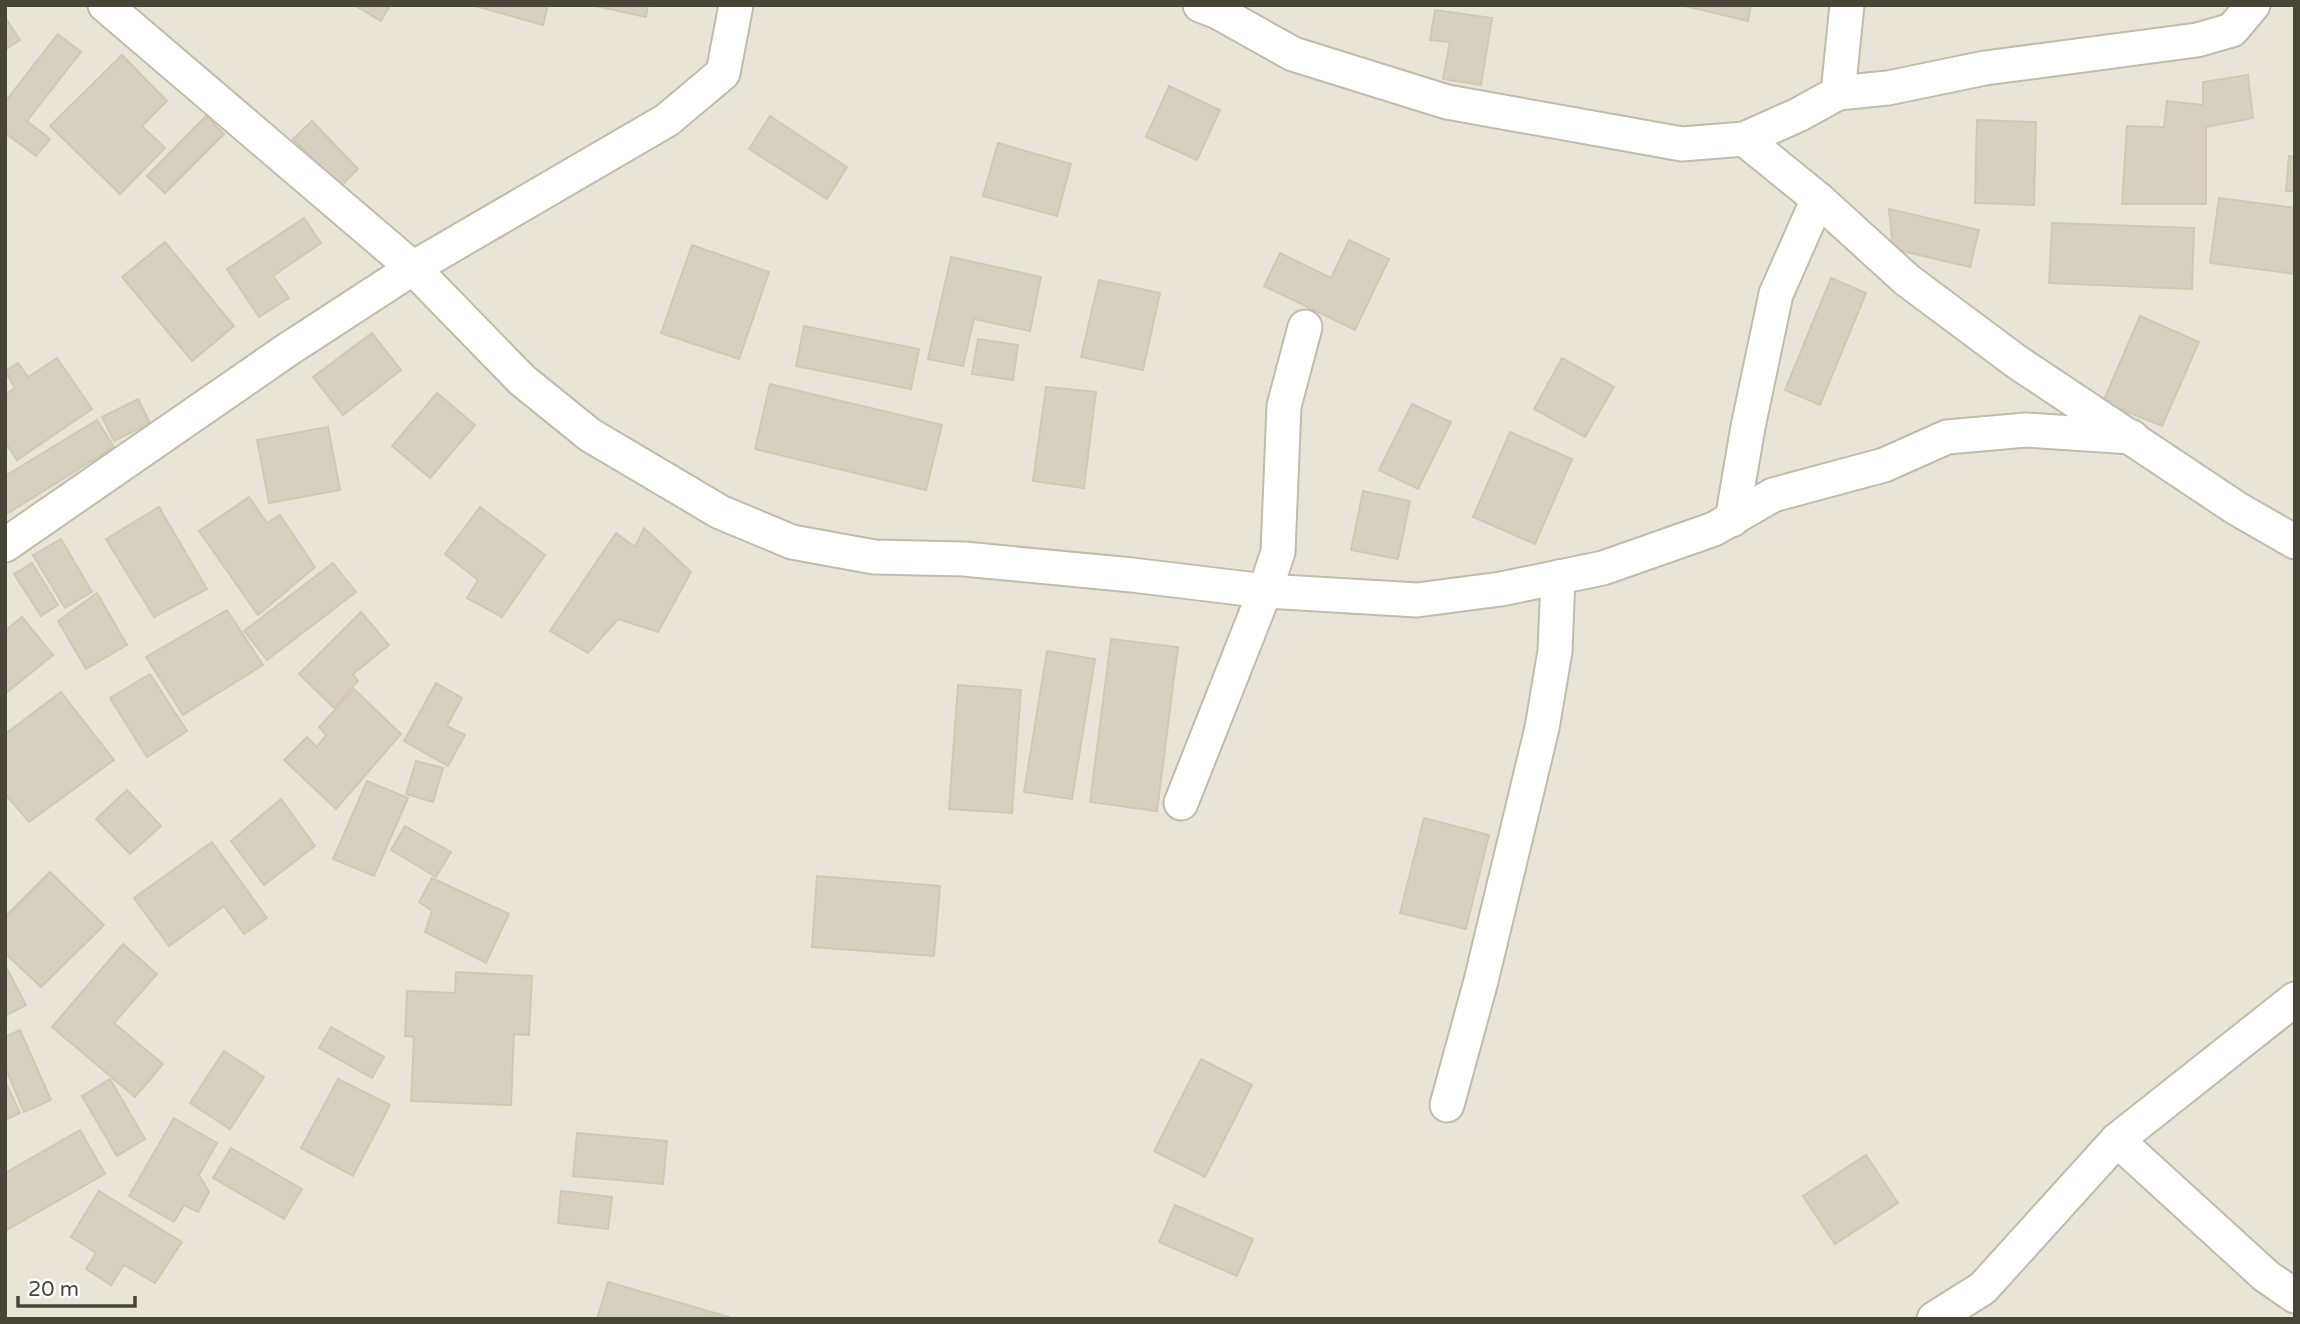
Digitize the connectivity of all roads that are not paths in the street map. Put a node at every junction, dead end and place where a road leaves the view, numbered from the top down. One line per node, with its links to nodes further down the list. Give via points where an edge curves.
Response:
1 (105, 5): 9 (street)
2 (736, 5): 9 (street, via 723,74 667,120)
3 (1847, 5): 6 (street)
4 (2253, 5): 6 (street, via 2232,30 2197,40)
5 (1213, 8): 7 (street, via 1293,54 1447,102 1682,144)
6 (1838, 93): 7 (street)
7 (1744, 139): 8 (street)
8 (1818, 199): 11 (street, via 1907,280 2017,362); 12 (street, via 1776,294)
9 (413, 268): 14 (street); 16 (street, via 522,380 590,435 720,512 792,542 874,557 990,562)
10 (1305, 327): 16 (street, via 1283,406 1278,552)
11 (2132, 437): 12 (street, via 2026,430 1947,437 1884,465 1773,495); 13 (street)
12 (1732, 520): 15 (street, via 1603,568)
13 (2295, 542)
14 (5, 545)
15 (1558, 577): 16 (street, via 1417,600); 19 (street, via 1555,651 1542,728)
16 (1265, 591): 17 (street)
17 (1181, 803)
18 (2295, 999): 20 (street)
19 (1447, 1105)
20 (2117, 1140): 21 (street, via 2266,1276); 22 (street, via 1983,1288)
21 (2295, 1296)
22 (1934, 1319)

